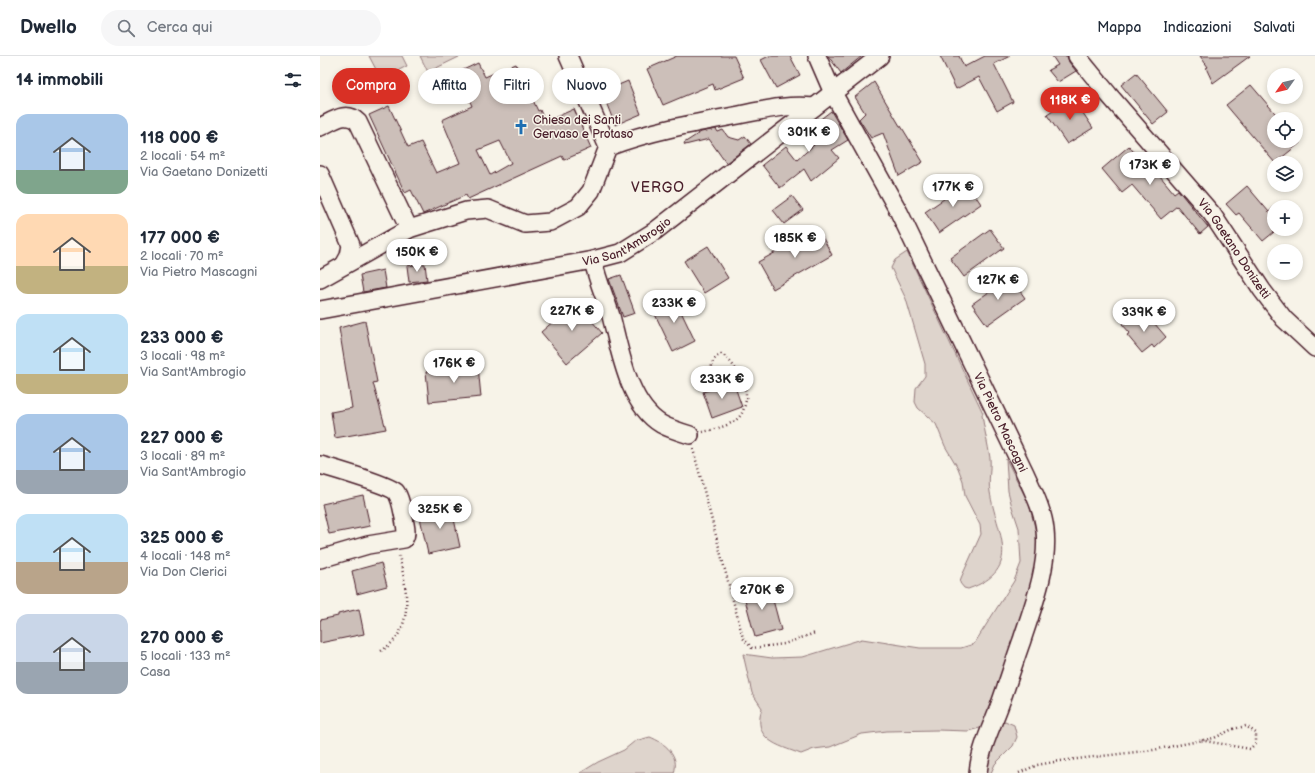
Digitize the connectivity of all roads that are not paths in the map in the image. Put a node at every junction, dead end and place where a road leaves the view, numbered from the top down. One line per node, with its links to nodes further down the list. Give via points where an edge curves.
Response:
1 (568, 56): 8 (street)
2 (817, 56): 5 (street, Via Pietro Mascagni)
3 (880, 56): 5 (street, Via Sant'Ambrogio)
4 (1077, 56): 15 (street, Via Gaetano Donizetti, via 1212,214 1284,319)
5 (833, 92): 6 (street, Via Sant'Ambrogio); 19 (street, Via Pietro Mascagni, via 899,212 1037,500 1045,531 1045,555 1040,586 979,760)
6 (814, 107): 8 (street, via 783,106 708,120); 11 (street, Via Sant'Ambrogio, via 643,240 620,253)
7 (320, 127): 10 (street, via 347,116 358,122)
8 (608, 147): 10 (street, via 591,191 578,207 550,222 525,224 488,209 477,208)
9 (320, 174): 12 (street, via 352,245)
10 (409, 229): 12 (street)
11 (593, 260): 14 (street, Via Sant'Ambrogio); 16 (street, via 626,372 640,403 661,424)
12 (344, 265): 13 (street)
13 (320, 279)
14 (320, 310)
15 (1315, 348)
16 (690, 435)
17 (320, 465): 18 (street, via 387,486 395,491 401,502 407,534 404,539 394,542 368,545)
18 (320, 559)
19 (978, 773)

